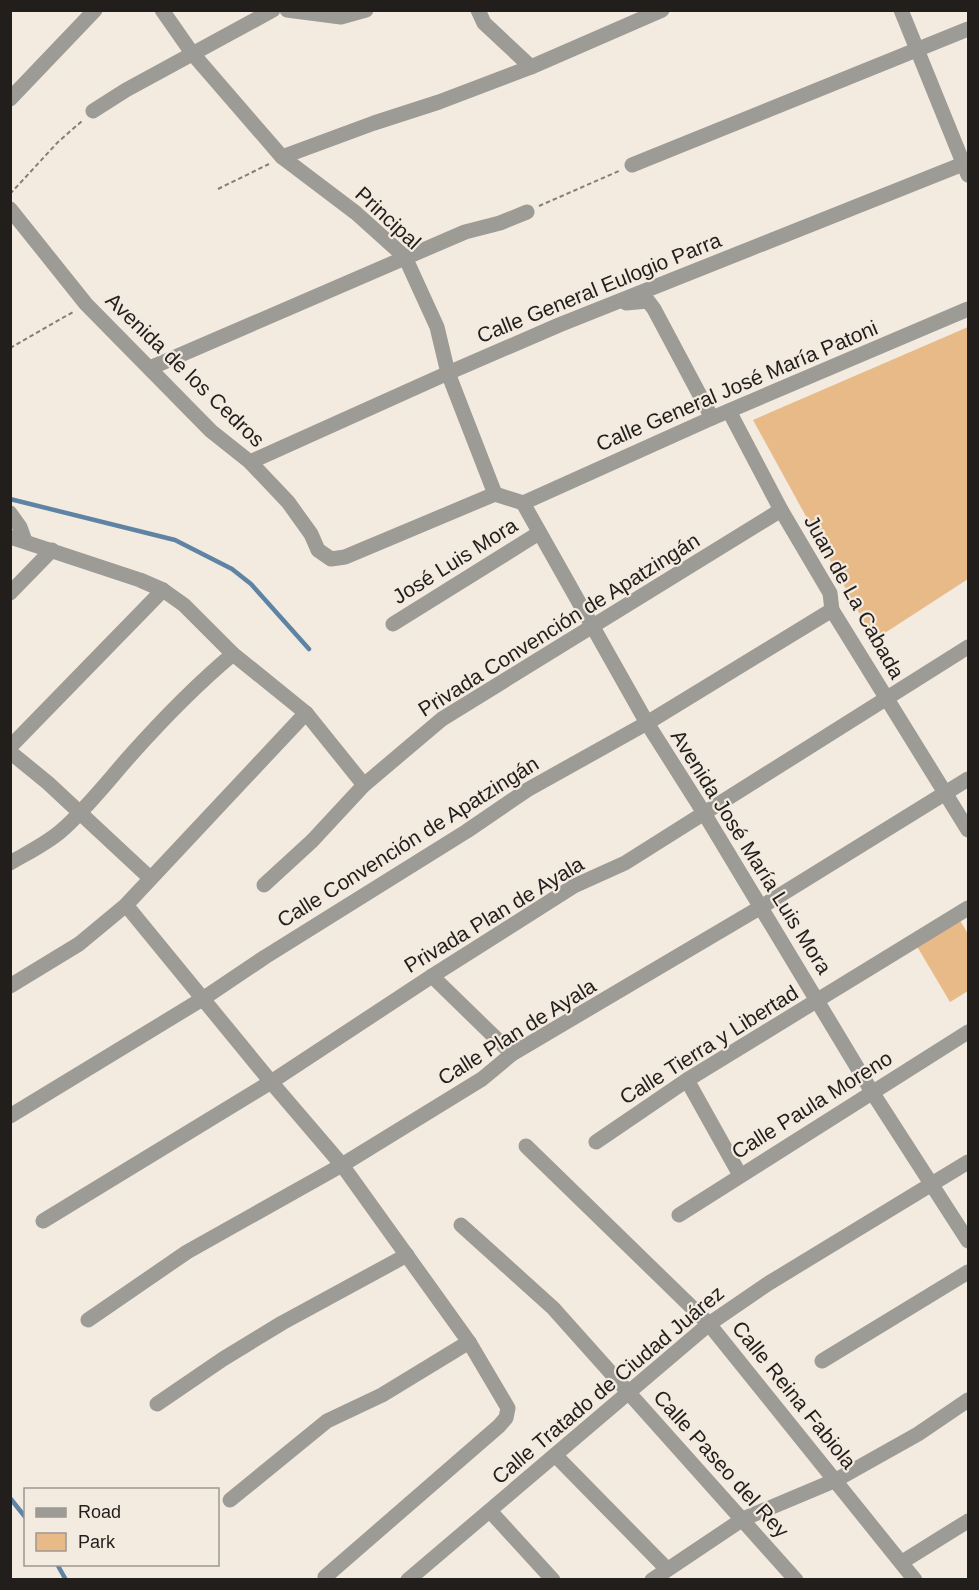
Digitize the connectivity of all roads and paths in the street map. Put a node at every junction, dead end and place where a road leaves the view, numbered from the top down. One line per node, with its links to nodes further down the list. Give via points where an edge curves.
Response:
1 (95, 10): 13 (street)
2 (162, 10): 11 (street, Principal)
3 (273, 10): 11 (street)
4 (287, 10): 5 (street, via 341,17)
5 (366, 10)
6 (478, 10): 12 (street, via 484,23)
7 (662, 10): 12 (street)
8 (901, 10): 10 (street)
9 (969, 29): 10 (street)
10 (918, 51): 16 (street); 17 (street)
11 (192, 53): 14 (street); 15 (street, Principal)
12 (531, 66): 15 (street)
13 (10, 99)
14 (93, 111): 19 (path)
15 (282, 157): 18 (path); 22 (street, Principal, via 356,213)
16 (632, 165): 21 (path)
17 (967, 167): 23 (street, Calle General Eulogio Parra)
18 (218, 189)
19 (10, 194)
20 (10, 209): 24 (street, Avenida de los Cedros)
21 (527, 212): 22 (street)
22 (405, 257): 27 (street); 28 (street, Principal, via 437,327)
23 (614, 303): 28 (street, Calle General Eulogio Parra); 30 (street, via 648,301)
24 (86, 304): 26 (path); 27 (street, Avenida de los Cedros)
25 (969, 309): 29 (street, Calle General José María Patoni)
26 (10, 348)
27 (150, 368): 31 (street, Avenida de los Cedros, via 211,431)
28 (448, 373): 31 (street, Calle General Eulogio Parra); 32 (street, Principal)
29 (729, 411): 30 (street, Calle General José María Patoni); 34 (street, Juan de La Cabada)
30 (712, 418): 33 (street, Calle General José María Patoni)
31 (250, 462): 32 (street, Avenida de los Cedros, via 288,502 311,534 314,545 331,559 345,557)
32 (495, 494): 33 (street)
33 (523, 503): 36 (street, Avenida José María Luis Mora)
34 (781, 510): 41 (street, Juan de La Cabada, via 830,593); 43 (street, Privada Convención de Apatzingán)
35 (10, 513): 37 (street, via 21,527)
36 (538, 534): 42 (street, José Luis Mora); 43 (street, Avenida José María Luis Mora)
37 (18, 539): 38 (street)
38 (52, 550): 39 (street); 40 (street)
39 (163, 590): 45 (street, via 184,605); 49 (street)
40 (10, 593)
41 (832, 610): 46 (street, Juan de La Cabada); 48 (street, Calle Convención de Apatzingán)
42 (393, 624)
43 (592, 628): 48 (street, Avenida José María Luis Mora); 52 (street, Privada Convención de Apatzingán, via 442,719)
44 (969, 647): 46 (street, Privada Plan de Ayala)
45 (233, 654): 47 (street); 54 (street, via 175,709)
46 (886, 698): 53 (street, Juan de La Cabada); 55 (street, Privada Plan de Ayala)
47 (306, 713): 52 (street); 58 (street)
48 (647, 723): 55 (street, Avenida José María Luis Mora); 65 (street, Calle Convención de Apatzingán, via 527,790)
49 (10, 747)
50 (10, 752): 54 (street)
51 (969, 779): 53 (street, Calle Plan de Ayala)
52 (364, 785): 59 (street, Privada Convención de Apatzingán)
53 (946, 793): 56 (street, Juan de La Cabada); 61 (street, Calle Plan de Ayala)
54 (80, 813): 57 (street, via 59,832); 58 (street)
55 (704, 813): 61 (street, Avenida José María Luis Mora); 63 (street, Privada Plan de Ayala, via 625,863 574,886)
56 (969, 830)
57 (10, 862)
58 (150, 878): 60 (street)
59 (264, 885)
60 (126, 905): 64 (street, via 80,944); 65 (street)
61 (761, 907): 66 (street, Avenida José María Luis Mora); 68 (street, Calle Plan de Ayala)
62 (969, 908): 66 (street, Calle Tierra y Libertad)
63 (432, 976): 68 (street); 70 (street, Privada Plan de Ayala)
64 (10, 986)
65 (204, 998): 70 (street); 72 (street, Calle Convención de Apatzingán)
66 (818, 1001): 69 (street, Calle Tierra y Libertad); 71 (street, Avenida José María Luis Mora)
67 (969, 1032): 71 (street, Calle Paula Moreno)
68 (513, 1054): 76 (street, Calle Plan de Ayala, via 482,1079)
69 (687, 1080): 73 (street, Calle Tierra y Libertad); 77 (street)
70 (271, 1082): 76 (street); 80 (street, Privada Plan de Ayala)
71 (872, 1092): 77 (street, Calle Paula Moreno); 78 (street, Avenida José María Luis Mora)
72 (10, 1116)
73 (596, 1142)
74 (526, 1146): 86 (street, Calle Reina Fabiola)
75 (969, 1162): 78 (street, Calle Tratado de Ciudad Juárez)
76 (342, 1165): 83 (street); 85 (street, Calle Plan de Ayala, via 187,1252)
77 (740, 1175): 79 (street, Calle Paula Moreno)
78 (932, 1185): 82 (street, Avenida José María Luis Mora); 86 (street, Calle Tratado de Ciudad Juárez, via 769,1283)
79 (679, 1215)
80 (43, 1221)
81 (461, 1225): 89 (street, Calle Paseo del Rey, via 553,1308)
82 (969, 1241)
83 (407, 1255): 87 (street); 91 (street, via 282,1323)
84 (969, 1272): 88 (street)
85 (88, 1320)
86 (709, 1324): 89 (street, Calle Tratado de Ciudad Juárez); 93 (street, Calle Reina Fabiola)
87 (469, 1342): 94 (street, via 382,1395 327,1421); 101 (street, via 506,1401 506,1418)
88 (822, 1361)
89 (629, 1392): 92 (street, Calle Tratado de Ciudad Juárez); 96 (street, Calle Paseo del Rey)
90 (969, 1400): 93 (street)
91 (157, 1404)
92 (555, 1455): 95 (street, Calle Tratado de Ciudad Juárez); 99 (street)
93 (836, 1480): 96 (street); 98 (street, Calle Reina Fabiola)
94 (230, 1500)
95 (490, 1511): 100 (street, Calle Tratado de Ciudad Juárez); 103 (street)
96 (743, 1519): 99 (street); 105 (street, Calle Paseo del Rey)
97 (969, 1521): 98 (street)
98 (902, 1562): 106 (street, Calle Reina Fabiola)
99 (666, 1569): 104 (street)
100 (426, 1574): 102 (street, Calle Tratado de Ciudad Juárez)
101 (325, 1577)
102 (408, 1580)
103 (553, 1580)
104 (652, 1580)
105 (796, 1580)
106 (915, 1580)

